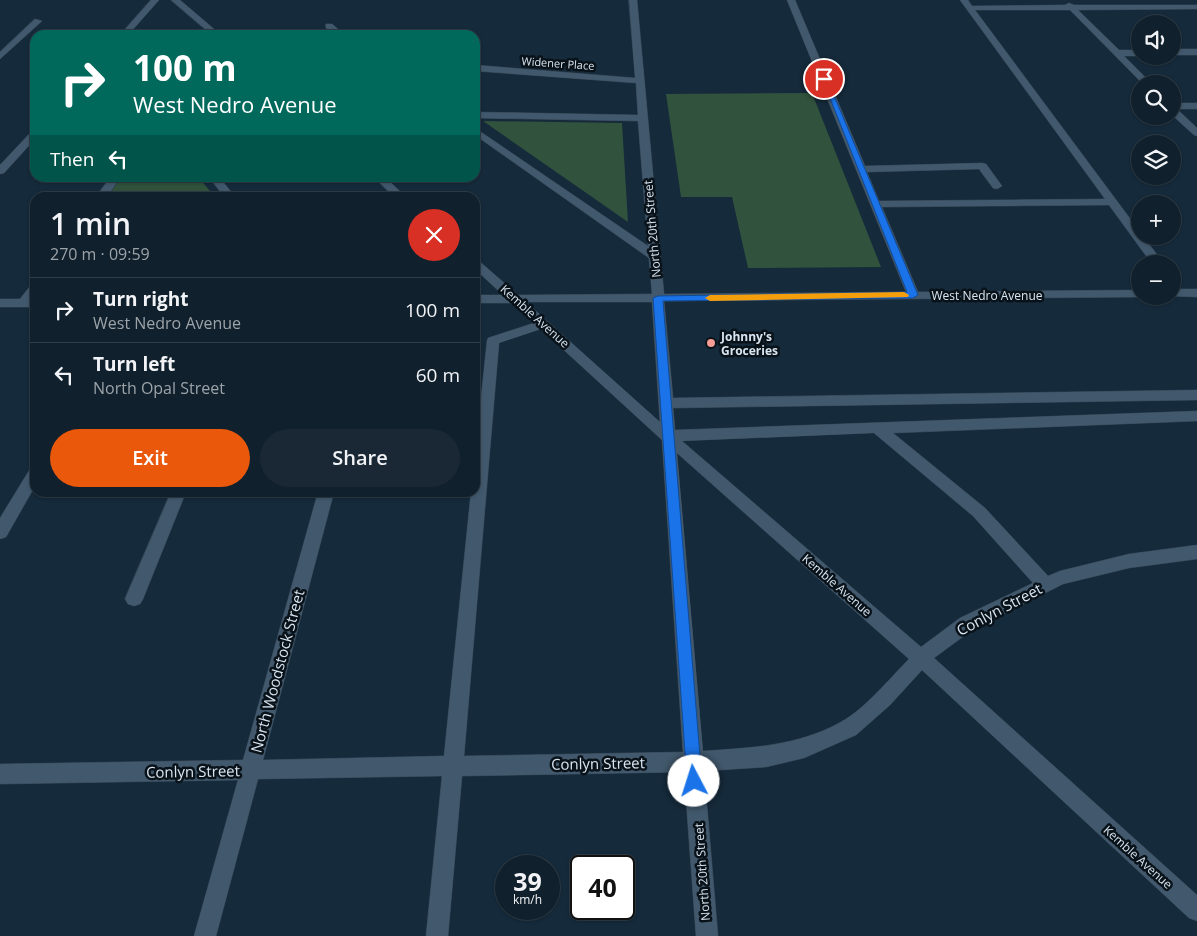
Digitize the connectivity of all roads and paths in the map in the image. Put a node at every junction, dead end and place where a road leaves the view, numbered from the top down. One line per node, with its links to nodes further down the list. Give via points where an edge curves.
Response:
1 (156, 0): 12 (street)
2 (175, 0): 13 (street)
3 (633, 0): 22 (street, North 20th Street)
4 (791, 0): 31 (street)
5 (964, 0): 8 (street)
6 (1064, 0): 9 (street)
7 (1197, 7): 9 (street)
8 (970, 8): 9 (street); 38 (street)
9 (1072, 8): 17 (street)
10 (38, 21): 19 (street)
11 (329, 26): 14 (street)
12 (129, 30)
13 (211, 30)
14 (334, 30)
15 (1181, 52): 16 (street)
16 (1197, 52)
17 (1117, 53): 18 (street); 21 (street)
18 (1131, 53)
19 (0, 56)
20 (480, 68): 22 (street, Widener Place)
21 (1139, 75)
22 (640, 81): 27 (street, North 20th Street)
23 (1197, 106): 24 (street)
24 (1181, 107)
25 (480, 115): 27 (street)
26 (1181, 117): 28 (street)
27 (643, 118): 41 (street, North 20th Street)
28 (1197, 133)
29 (480, 134): 41 (street)
30 (30, 139): 32 (street)
31 (861, 169): 35 (street, via 982,166); 39 (street)
32 (0, 172)
33 (218, 182): 36 (street)
34 (384, 182): 37 (street)
35 (997, 186)
36 (227, 192)
37 (395, 192)
38 (1113, 202): 39 (street); 40 (street)
39 (875, 204): 46 (street)
40 (1151, 255)
41 (654, 256): 47 (street, North 20th Street)
42 (480, 267): 49 (street, Kemble Avenue)
43 (1181, 291): 44 (street)
44 (1197, 293)
45 (1131, 294): 46 (street, West Nedro Avenue)
46 (913, 295): 47 (street, West Nedro Avenue)
47 (658, 298): 49 (street, West Nedro Avenue); 54 (street, North 20th Street)
48 (480, 299): 49 (street, West Nedro Avenue)
49 (516, 299): 52 (street, Kemble Avenue)
50 (30, 303): 51 (street)
51 (0, 304)
52 (543, 324): 57 (street, Kemble Avenue); 58 (street, via 493,341)
53 (1197, 395): 54 (street)
54 (665, 404): 57 (street, North 20th Street)
55 (1197, 416): 56 (street)
56 (877, 428): 57 (street); 65 (street, via 979,512)
57 (667, 436): 67 (street, Kemble Avenue); 68 (street, North 20th Street)
58 (480, 479)
59 (30, 481): 63 (street)
60 (176, 497): 66 (street)
61 (325, 497): 70 (street, North Woodstock Street)
62 (478, 497): 69 (street)
63 (0, 532)
64 (1197, 552): 65 (street, Conlyn Street, via 1129,561 1060,578)
65 (1045, 585): 67 (street, Conlyn Street, via 966,624)
66 (134, 599)
67 (921, 658): 68 (street, Conlyn Street, via 883,699 848,728 804,748 766,757); 72 (street, Kemble Avenue)
68 (693, 762): 69 (street, Conlyn Street); 75 (street, North 20th Street)
69 (453, 765): 70 (street, Conlyn Street); 74 (street)
70 (250, 770): 71 (street, Conlyn Street); 73 (street, North Woodstock Street)
71 (0, 774)
72 (1197, 910)
73 (205, 936)
74 (437, 936)
75 (706, 936)

